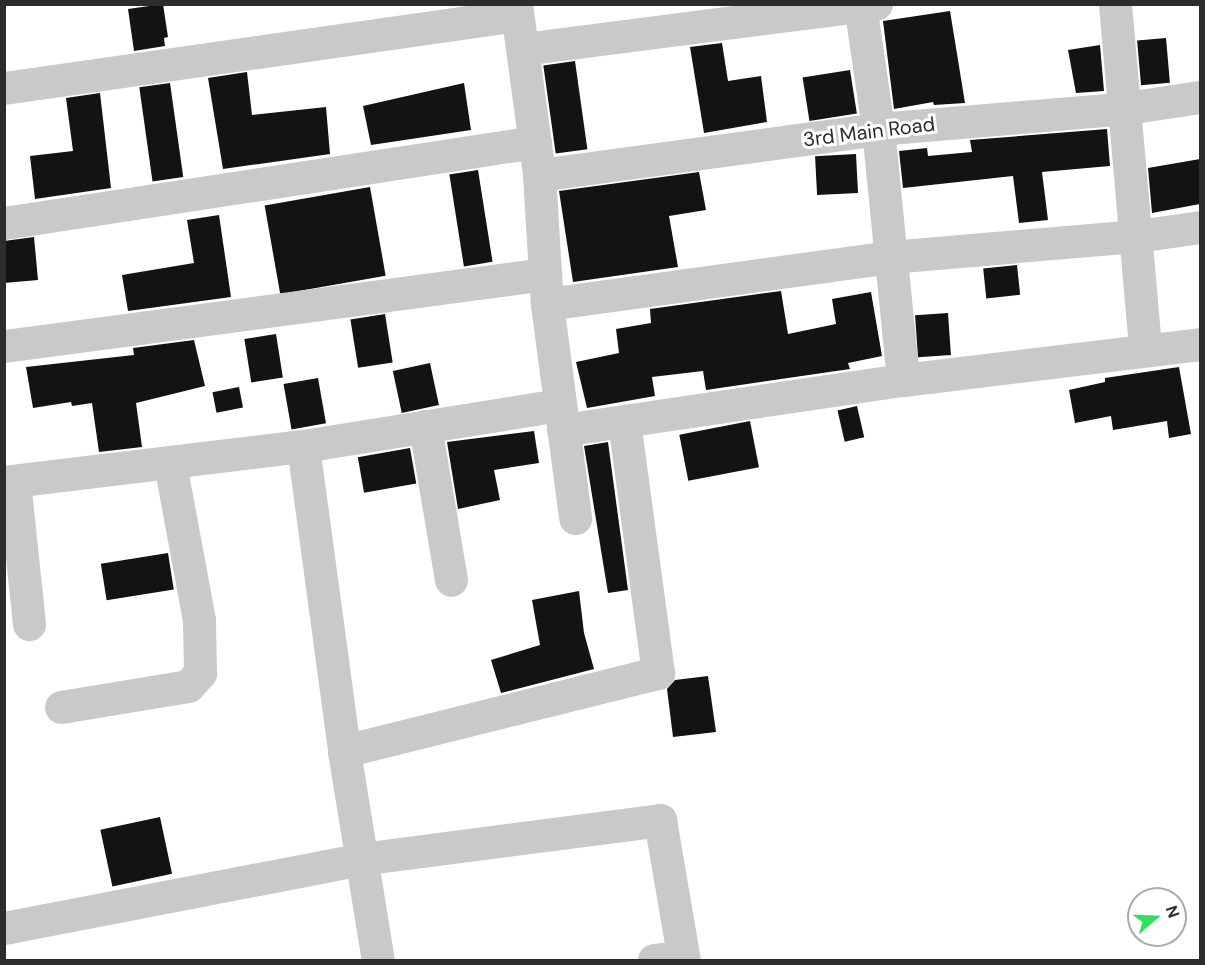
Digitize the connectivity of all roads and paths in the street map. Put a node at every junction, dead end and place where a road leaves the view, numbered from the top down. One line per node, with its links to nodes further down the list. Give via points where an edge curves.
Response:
1 (1115, 4): 7 (street)
2 (865, 5): 4 (street); 8 (street)
3 (517, 10): 4 (street); 5 (street)
4 (523, 49): 9 (street)
5 (4, 88)
6 (1200, 97): 7 (street, 3rd Main Road)
7 (1127, 108): 8 (street, 3rd Main Road); 13 (street)
8 (878, 129): 10 (street, 3rd Main Road); 14 (street)
9 (535, 142): 10 (street); 11 (street)
10 (539, 175): 15 (street)
11 (4, 223)
12 (1200, 227): 13 (street)
13 (1137, 236): 14 (street); 18 (street)
14 (890, 257): 15 (street); 19 (street)
15 (546, 289): 17 (street); 20 (street)
16 (1200, 344): 18 (street)
17 (4, 346)
18 (1145, 350): 19 (street)
19 (903, 380): 21 (street)
20 (561, 417): 21 (street); 22 (street); 26 (street)
21 (624, 422): 30 (street, via 658,673)
22 (425, 426): 23 (street); 27 (street)
23 (303, 446): 24 (street); 30 (street)
24 (170, 464): 25 (street); 29 (street, via 199,620 200,673 188,686)
25 (9, 481): 28 (street)
26 (575, 518)
27 (450, 580)
28 (29, 624)
29 (61, 706)
30 (344, 751): 31 (street)
31 (361, 859): 32 (street); 33 (street, via 660,820); 34 (street)
32 (4, 927)
33 (674, 959)
34 (378, 960)

